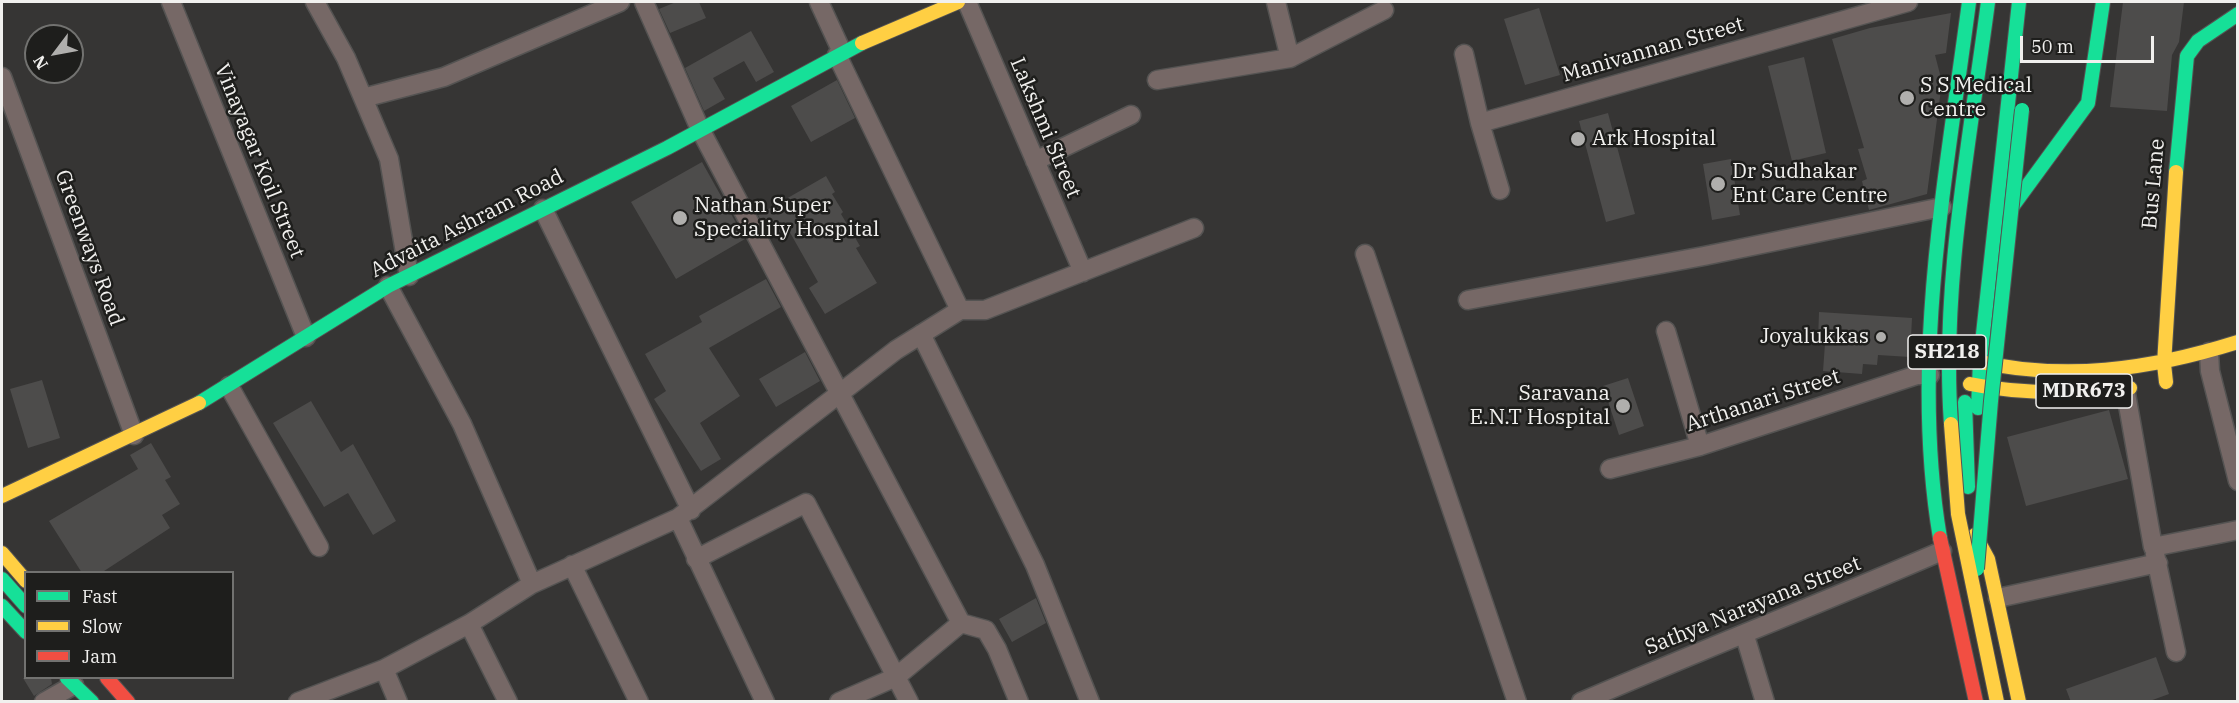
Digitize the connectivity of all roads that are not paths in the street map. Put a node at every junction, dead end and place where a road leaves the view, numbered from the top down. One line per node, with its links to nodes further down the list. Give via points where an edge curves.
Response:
1 (171, 2): 42 (street, Vinayagar Koil Street)
2 (315, 2): 23 (street)
3 (620, 2): 23 (street, via 444,77)
4 (644, 2): 27 (street)
5 (819, 2): 17 (street)
6 (958, 2): 17 (main road, Advaita Ashram Road)
7 (967, 2): 28 (street, Lakshmi Street)
8 (1276, 2): 19 (street)
9 (1908, 2): 26 (street, Manivannan Street)
10 (1969, 2): 30 (main road)
11 (1988, 2): 102 (main road, SH218, bridge, via 1951,289 1947,370 1958,514)
12 (2006, 2): 22 (main road)
13 (2019, 2): 33 (main road)
14 (2103, 2): 33 (main road, via 2088,104)
15 (1384, 10): 19 (street)
16 (2236, 14): 48 (main road, Bus Lane, via 2198,41 2187,56 2170,238)
17 (839, 53): 27 (main road, Advaita Ashram Road); 39 (street)
18 (1464, 54): 26 (street)
19 (1290, 58): 21 (street)
20 (2, 77): 56 (street, Greenways Road)
21 (1157, 80)
22 (1994, 96)
23 (363, 98): 36 (street, via 389,159)
24 (2023, 99): 69 (main road, SH218, bridge)
25 (1131, 115): 28 (street)
26 (1480, 123): 29 (street)
27 (700, 129): 31 (main road, Advaita Ashram Road); 55 (street)
28 (1035, 161): 35 (street, Lakshmi Street)
29 (1500, 190)
30 (1942, 207): 38 (street); 44 (main road)
31 (543, 209): 36 (main road, Advaita Ashram Road); 61 (street)
32 (1194, 228): 35 (street)
33 (1995, 228): 47 (main road)
34 (1365, 254): 98 (street)
35 (1083, 272): 39 (street, via 986,310)
36 (409, 276): 37 (main road, Advaita Ashram Road)
37 (388, 286): 42 (main road, Advaita Ashram Road); 72 (street, via 462,424)
38 (1468, 300)
39 (960, 310): 41 (street)
40 (1666, 331): 57 (street)
41 (921, 334): 55 (street); 97 (street, via 1035,565)
42 (306, 337): 52 (main road, Advaita Ashram Road)
43 (2238, 342): 46 (main road)
44 (1931, 347): 47 (main road); 51 (main road)
45 (1965, 351): 69 (main road, bridge, via 1968,510)
46 (2208, 352): 48 (main road); 50 (street)
47 (1980, 362): 48 (main road, via 2051,372 2130,369); 53 (main road)
48 (2164, 363): 54 (main road, Bus Lane / MDR673, via 2161,383)
49 (2229, 366): 50 (main road)
50 (2205, 372): 59 (street)
51 (1930, 375): 53 (main road, MDR673); 57 (street, Arthanari Street, via 1917,375); 64 (main road, via 1932,470)
52 (229, 386): 56 (main road, Advaita Ashram Road); 63 (street)
53 (1979, 386): 54 (main road, MDR673, via 2045,393); 73 (main road, via 1974,521 1976,538 1988,559)
54 (2125, 388): 66 (street)
55 (839, 394): 61 (street); 76 (street)
56 (134, 435): 60 (main road, Advaita Ashram Road)
57 (1700, 446): 58 (street, Arthanari Street)
58 (1610, 469)
59 (2238, 481)
60 (2, 496)
61 (685, 514): 67 (street); 68 (street)
62 (2238, 530): 66 (street)
63 (319, 547)
64 (1942, 551): 79 (street, Sathya Narayana Street); 101 (main road)
65 (2, 553): 71 (main road)
66 (2155, 555): 73 (street); 80 (street)
67 (696, 559): 82 (street, via 806,503); 93 (street)
68 (572, 565): 72 (street); 92 (street)
69 (1977, 569): 103 (main road)
70 (2, 579): 74 (main road)
71 (24, 579)
72 (532, 584): 77 (street)
73 (1998, 598): 104 (main road)
74 (24, 604)
75 (2, 606): 78 (main road)
76 (961, 623): 82 (street); 96 (street, via 986,630)
77 (469, 624): 81 (street); 91 (street)
78 (24, 630)
79 (1745, 636): 99 (street, Sathya Narayana Street); 100 (street)
80 (2176, 652)
81 (384, 669): 89 (street); 90 (street)
82 (896, 677): 94 (street); 95 (street)
83 (109, 679): 88 (main road)
84 (77, 680): 85 (street); 86 (main road); 87 (main road)
85 (44, 702)
86 (92, 702)
87 (111, 702)
88 (128, 702)
89 (298, 702)
90 (398, 702)
91 (508, 702)
92 (639, 702)
93 (765, 702)
94 (839, 702)
95 (909, 702)
96 (1019, 702)
97 (1090, 702)
98 (1517, 702)
99 (1581, 702)
100 (1765, 702)
101 (1976, 702)
102 (1997, 702)
103 (2010, 702)
104 (2019, 702)

